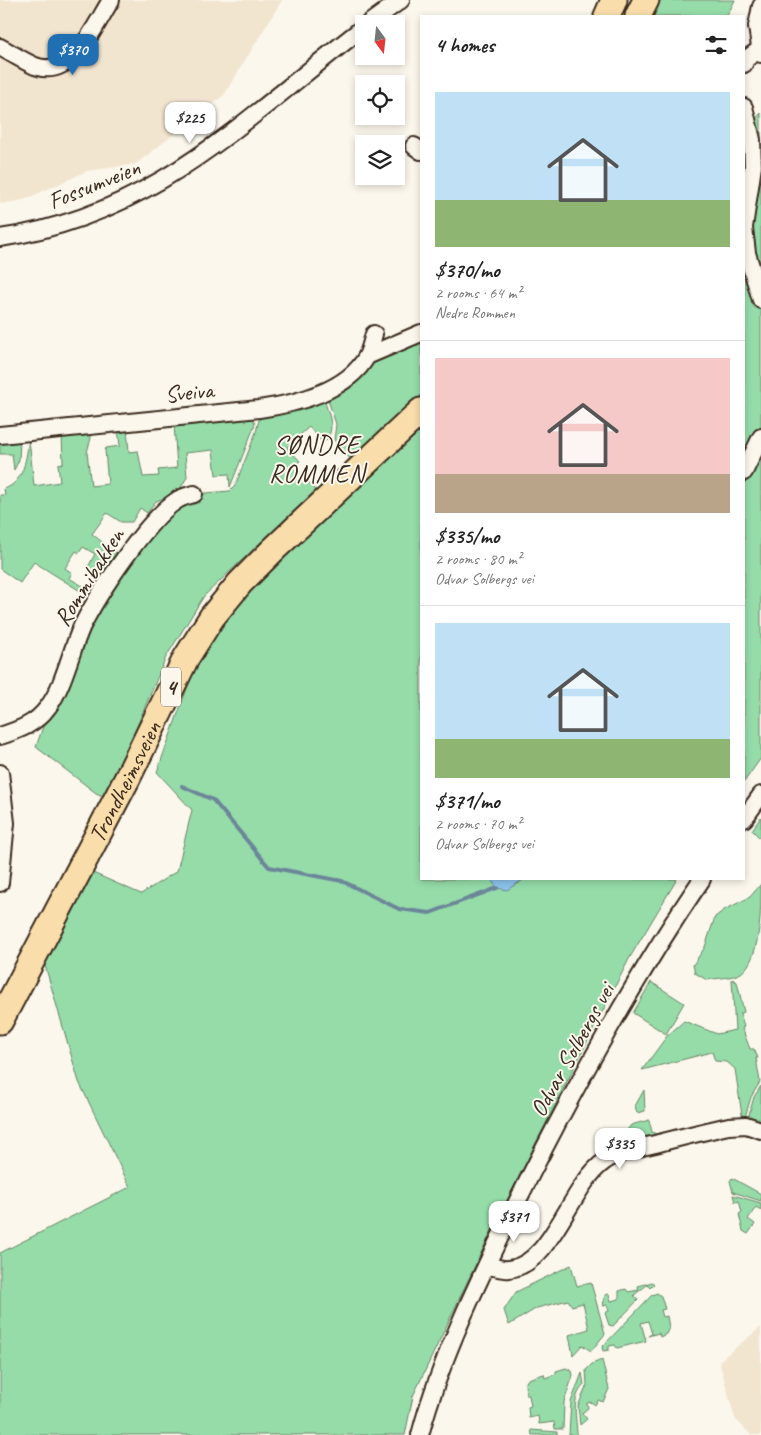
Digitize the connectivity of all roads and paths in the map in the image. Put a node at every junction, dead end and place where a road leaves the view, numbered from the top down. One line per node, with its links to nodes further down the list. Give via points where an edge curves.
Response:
1 (111, 0): 12 (street, via 79,51 68,61 53,66 36,66)
2 (401, 0): 7 (street)
3 (614, 0): 8 (highway)
4 (628, 0): 9 (highway)
5 (646, 0): 10 (highway)
6 (761, 6): 13 (street, via 757,26)
7 (380, 15)
8 (607, 15)
9 (621, 15)
10 (638, 15)
11 (355, 34): 18 (street, Fossumveien, via 209,150 168,178 81,219)
12 (0, 47)
13 (760, 52): 14 (street)
14 (745, 62)
15 (745, 111): 16 (street, via 752,140 753,166)
16 (745, 221)
17 (745, 236): 19 (street)
18 (0, 238)
19 (761, 300)
20 (420, 333): 22 (street, Sveiva)
21 (374, 334): 22 (street, Sveiva)
22 (367, 356): 24 (street, Sveiva, via 356,371 325,391 273,407)
23 (420, 412): 34 (highway, Trondheimsveien / 4, via 267,555 212,617 178,674)
24 (0, 434)
25 (761, 437): 26 (street)
26 (745, 470)
27 (194, 494): 28 (street, Rommibakken, via 168,506 112,576 82,626 50,706 33,723)
28 (0, 736)
29 (0, 773): 33 (street, via 6,823)
30 (761, 795): 31 (street)
31 (745, 818)
32 (701, 880): 36 (street, Odvar Solbergs vei, via 591,1060)
33 (0, 883)
34 (0, 1022)
35 (761, 1130): 36 (street, via 746,1125 729,1126 630,1150 607,1159 588,1176 546,1243 526,1262 508,1269)
36 (490, 1258): 37 (street, Odvar Solbergs vei, via 440,1374)
37 (420, 1435)

